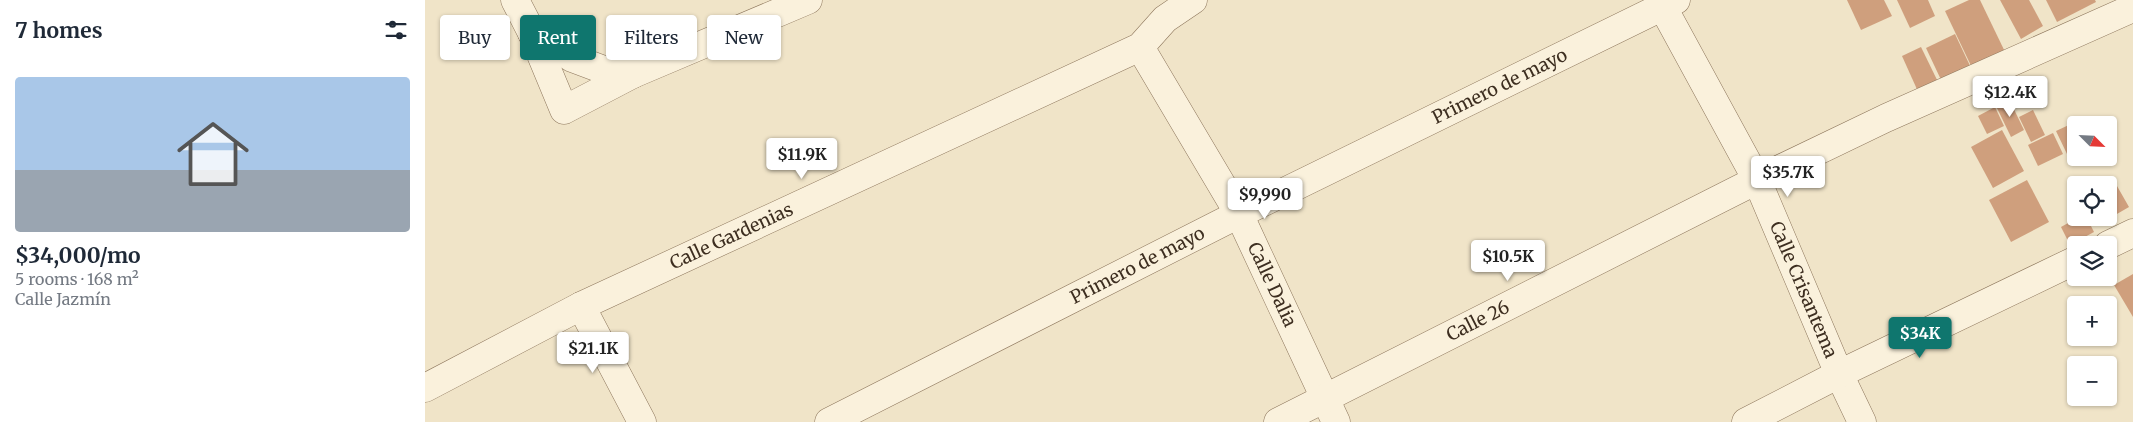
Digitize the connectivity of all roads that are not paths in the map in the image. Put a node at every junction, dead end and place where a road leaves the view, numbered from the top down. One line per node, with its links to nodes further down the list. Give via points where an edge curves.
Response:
1 (515, 0): 6 (street)
2 (808, 0): 10 (street)
3 (1193, 0): 7 (street, Calle Gardenias, via 1165,20)
4 (1666, 2): 11 (street, Calle Crisantema); 12 (street, Primero de mayo)
5 (2133, 8): 11 (street, Calle 26, via 1886,118)
6 (523, 15)
7 (1140, 48): 12 (street, Calle Dalia); 16 (street, Calle Gardenias)
8 (543, 60): 10 (street, via 564,110)
9 (577, 60): 10 (street, via 604,70)
10 (633, 74)
11 (1757, 180): 17 (street, Calle Crisantema); 19 (street, Calle 26)
12 (1239, 214): 19 (street, Calle Dalia); 21 (street, Primero de mayo)
13 (2133, 233): 14 (street)
14 (2117, 241)
15 (2067, 264): 17 (street)
16 (581, 306): 18 (street, Calle Gardenias); 20 (street)
17 (1839, 374): 23 (street); 24 (street, Calle Crisantema)
18 (425, 388)
19 (1330, 411): 22 (street, Calle 26)
20 (642, 422)
21 (829, 422)
22 (1278, 422)
23 (1746, 422)
24 (1862, 422)

